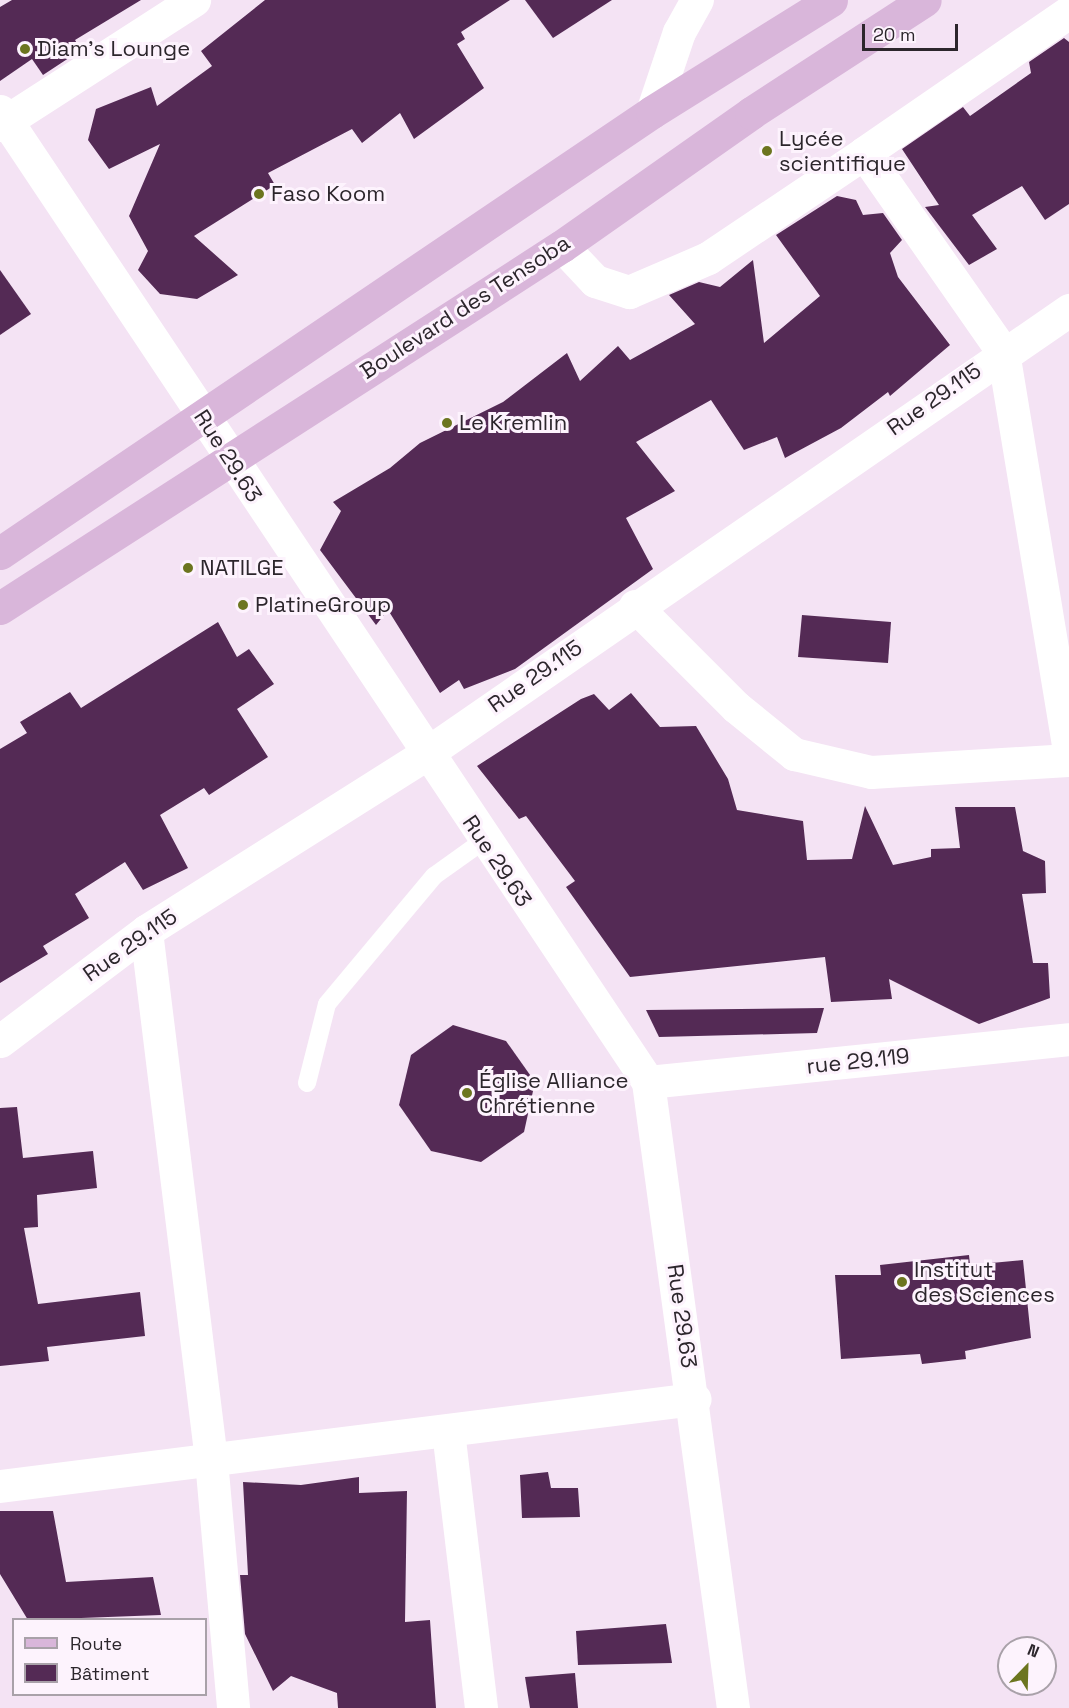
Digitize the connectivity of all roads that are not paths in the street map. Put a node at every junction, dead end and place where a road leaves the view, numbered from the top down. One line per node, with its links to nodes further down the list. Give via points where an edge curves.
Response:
1 (194, 0): 7 (street)
2 (697, 0): 6 (street, via 679,32)
3 (831, 0): 6 (main road)
4 (925, 0): 9 (main road, Boulevard des Tensoba, via 751,113)
5 (1069, 12): 8 (street)
6 (652, 112): 12 (main road)
7 (2, 119): 12 (street, Rue 29.63)
8 (864, 153): 9 (street, via 708,258 629,292 595,281); 11 (street)
9 (562, 246): 13 (main road, Boulevard des Tensoba)
10 (1069, 310): 11 (street, Rue 29.115)
11 (1003, 352): 15 (street, Rue 29.115); 17 (street)
12 (205, 418): 13 (street, Rue 29.63); 14 (main road)
13 (229, 458): 16 (main road, Boulevard des Tensoba); 18 (street, Rue 29.63)
14 (0, 553)
15 (635, 606): 18 (street, Rue 29.115); 19 (street, via 736,707 794,754 871,772)
16 (0, 608)
17 (1069, 752)
18 (424, 755): 20 (street, Rue 29.63); 21 (street, Rue 29.115)
19 (1069, 760)
20 (483, 841): 24 (street, Rue 29.63); 25 (lane, via 434,876 327,1004)
21 (146, 931): 23 (street, Rue 29.115); 28 (street)
22 (1069, 1040): 24 (street, rue 29.119)
23 (0, 1041)
24 (648, 1082): 26 (street, Rue 29.63)
25 (307, 1083)
26 (695, 1399): 27 (street); 32 (street, Rue 29.63)
27 (448, 1431): 28 (street); 31 (street)
28 (211, 1460): 29 (street); 30 (street)
29 (0, 1486)
30 (233, 1708)
31 (481, 1708)
32 (733, 1708)

